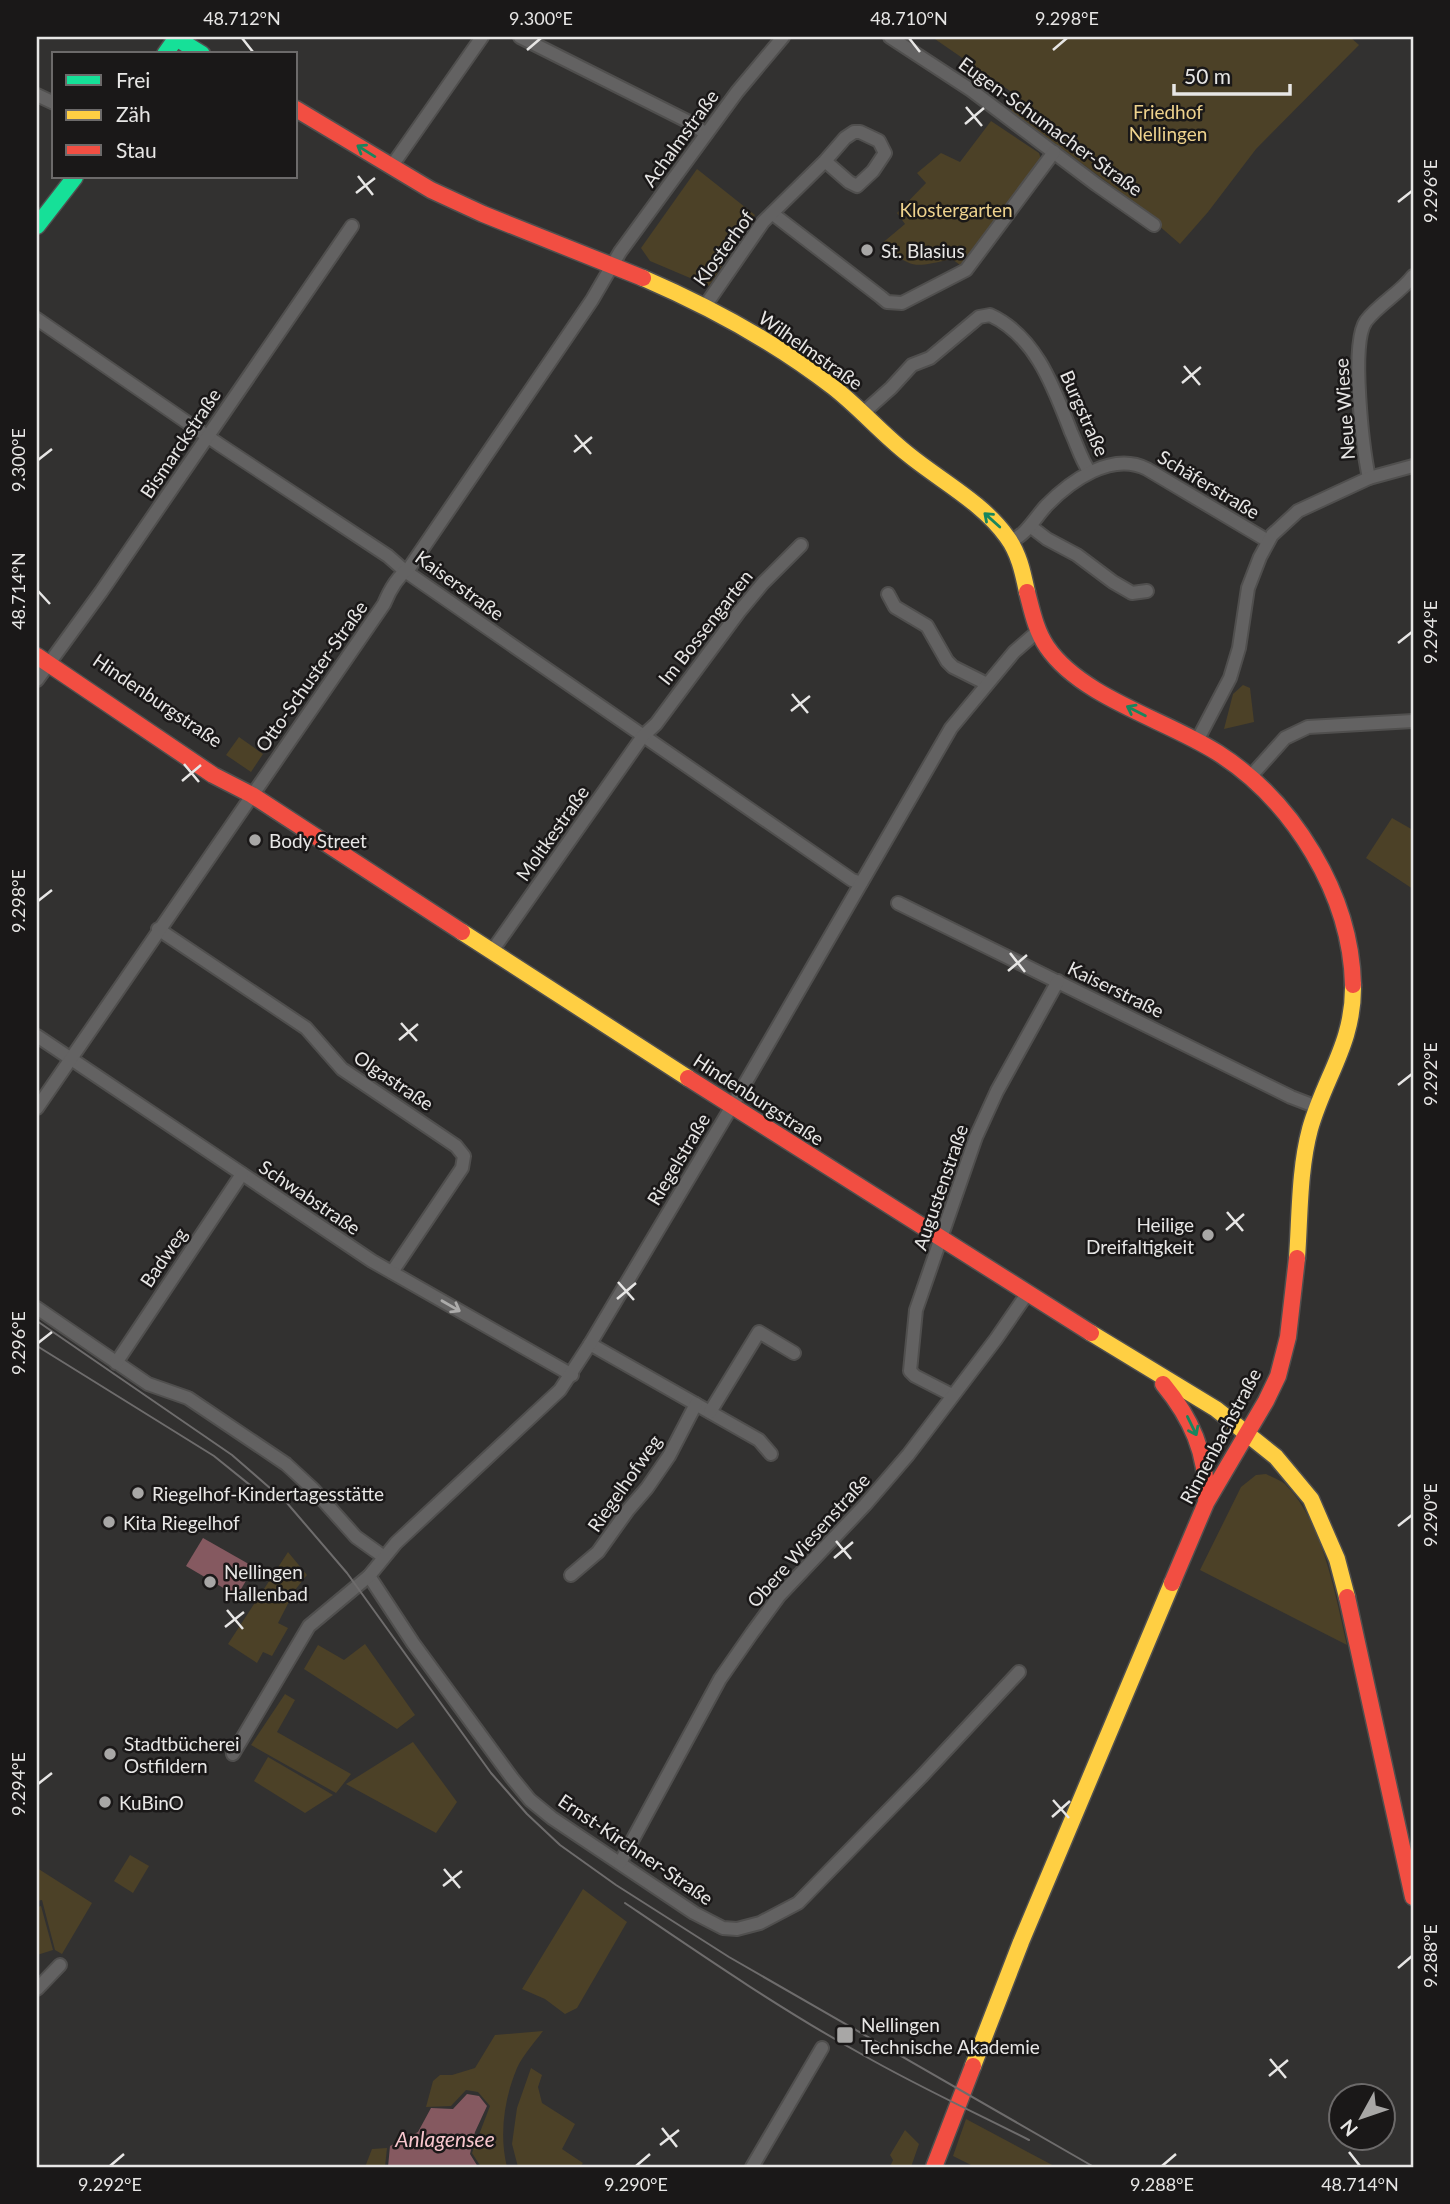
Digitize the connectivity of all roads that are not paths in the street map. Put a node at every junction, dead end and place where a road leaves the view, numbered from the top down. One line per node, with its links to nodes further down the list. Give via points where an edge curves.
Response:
1 (482, 37): 11 (street)
2 (520, 37): 8 (street)
3 (783, 37): 8 (street, Achalmstraße)
4 (890, 37): 9 (street, Eugen-Schumacher-Straße)
5 (177, 38): 6 (main road)
6 (199, 52)
7 (298, 110): 11 (main road, Wilhelmstraße, one-way to 7)
8 (706, 134): 17 (street, Achalmstraße)
9 (1054, 152): 13 (street, Klosterhof, via 974,262 961,274 902,303 887,302); 14 (street, Eugen-Schumacher-Straße)
10 (825, 161): 10 (street, Klosterhof, via 854,132 879,141 886,153 857,186); 13 (street, Klosterhof)
11 (391, 167): 17 (main road, Wilhelmstraße, via 452,200)
12 (74, 178): 15 (main road)
13 (773, 214): 19 (street, Klosterhof)
14 (1154, 225)
15 (37, 226)
16 (352, 226): 22 (street, Bismarckstraße)
17 (612, 265): 19 (main road, Wilhelmstraße); 30 (street, Otto-Schuster-Straße)
18 (1413, 276): 25 (street, Neue Wiese, via 1366,321 1360,334 1360,385)
19 (705, 306): 21 (main road, Wilhelmstraße, via 821,378)
20 (37, 319): 22 (street, Kaiserstraße)
21 (863, 413): 24 (street, Burgstraße, via 912,365 930,358 985,314 1009,327 1041,363); 27 (main road, Wilhelmstraße, one-way to 21, via 999,525 895,444)
22 (207, 435): 30 (street, Kaiserstraße); 35 (street, Bismarckstraße, via 101,592)
23 (1413, 466): 25 (street)
24 (1089, 471): 26 (street); 28 (street, Schäferstraße, via 1126,462 1139,465)
25 (1370, 478): 28 (street, via 1298,511)
26 (1030, 526): 27 (street); 31 (street, via 1132,593)
27 (1011, 541): 33 (main road, Wilhelmstraße)
28 (1268, 541): 40 (street, via 1248,588 1230,678)
29 (801, 545): 39 (street, Im Bossengarten, via 739,612)
30 (405, 571): 39 (street, Kaiserstraße); 42 (street, Otto-Schuster-Straße)
31 (1147, 591)
32 (888, 594): 37 (street, via 895,607 927,626 953,667)
33 (1037, 632): 37 (street, Riegelstraße); 40 (main road, Wilhelmstraße, one-way to 33, via 1133,710 1079,678 1054,657)
34 (37, 644): 35 (main road, Hindenburgstraße)
35 (47, 658): 36 (street, Bismarckstraße); 42 (main road, Hindenburgstraße, via 219,767)
36 (37, 680)
37 (987, 684): 43 (street, Riegelstraße, via 951,728)
38 (1413, 720): 41 (street, via 1301,729 1285,738)
39 (643, 736): 43 (street, Kaiserstraße); 46 (street, Moltkestraße)
40 (1198, 739): 41 (main road, Rinnenbachstraße)
41 (1251, 776): 51 (main road, Rinnenbachstraße, via 1294,828 1344,921 1351,967 1350,1025)
42 (252, 795): 45 (street, Otto-Schuster-Straße); 46 (main road, Hindenburgstraße)
43 (861, 883): 50 (street, Riegelstraße)
44 (898, 903): 47 (street, Kaiserstraße)
45 (158, 929): 49 (street, Otto-Schuster-Straße); 55 (street, Olgastraße, via 306,1028 342,1069 464,1156 462,1168)
46 (492, 951): 50 (main road, Hindenburgstraße)
47 (1058, 981): 51 (street, Kaiserstraße); 54 (street, Augustenstraße, via 976,1136)
48 (37, 1036): 49 (street, Schwabstraße)
49 (70, 1059): 52 (street, Otto-Schuster-Straße); 53 (street, Schwabstraße)
50 (732, 1105): 54 (main road, Hindenburgstraße); 58 (street, Riegelstraße)
51 (1317, 1107): 66 (main road, Rinnenbachstraße, via 1307,1146 1284,1350 1278,1375)
52 (37, 1108)
53 (242, 1174): 55 (street, Schwabstraße); 60 (street, Badweg)
54 (942, 1239): 56 (main road, Hindenburgstraße); 63 (street, Augustenstraße, via 916,1310 909,1367 915,1376)
55 (391, 1272): 62 (street, Schwabstraße, one-way to 62)
56 (1027, 1294): 61 (main road, Hindenburgstraße); 63 (street, Obere Wiesenstraße)
57 (37, 1308): 60 (street)
58 (590, 1344): 62 (street, Riegelstraße); 64 (street)
59 (793, 1353): 65 (street, via 759,1332)
60 (116, 1363): 69 (street, via 148,1384 188,1398 286,1464 354,1535)
61 (1152, 1371): 66 (main road, Hindenburgstraße); 68 (main road, one-way to 68, via 1177,1399 1199,1441)
62 (572, 1375): 69 (street, Riegelstraße)
63 (952, 1395): 74 (street, Obere Wiesenstraße, via 908,1455 779,1596 752,1633 720,1679)
64 (696, 1404): 65 (street); 70 (street, Riegelhofweg, via 647,1489 598,1552)
65 (710, 1412): 67 (street, via 759,1440)
66 (1247, 1432): 68 (main road, Rinnenbachstraße); 75 (main road, Hindenburgstraße, via 1302,1485 1337,1559)
67 (771, 1454)
68 (1206, 1503): 80 (main road, Rinnenbachstraße, via 1021,1942)
69 (384, 1557): 71 (street, Riegelstraße)
70 (571, 1574)
71 (369, 1576): 73 (street, Riegelstraße, via 303,1633); 74 (street, Ernst-Kirchner-Straße, via 530,1800)
72 (1019, 1672): 74 (street, Ernst-Kirchner-Straße, via 815,1888 784,1912 746,1928 723,1928)
73 (233, 1754)
74 (620, 1863)
75 (1413, 1897)
76 (61, 1965): 77 (street)
77 (37, 1989)
78 (822, 2048): 79 (street)
79 (752, 2167)
80 (933, 2167)

